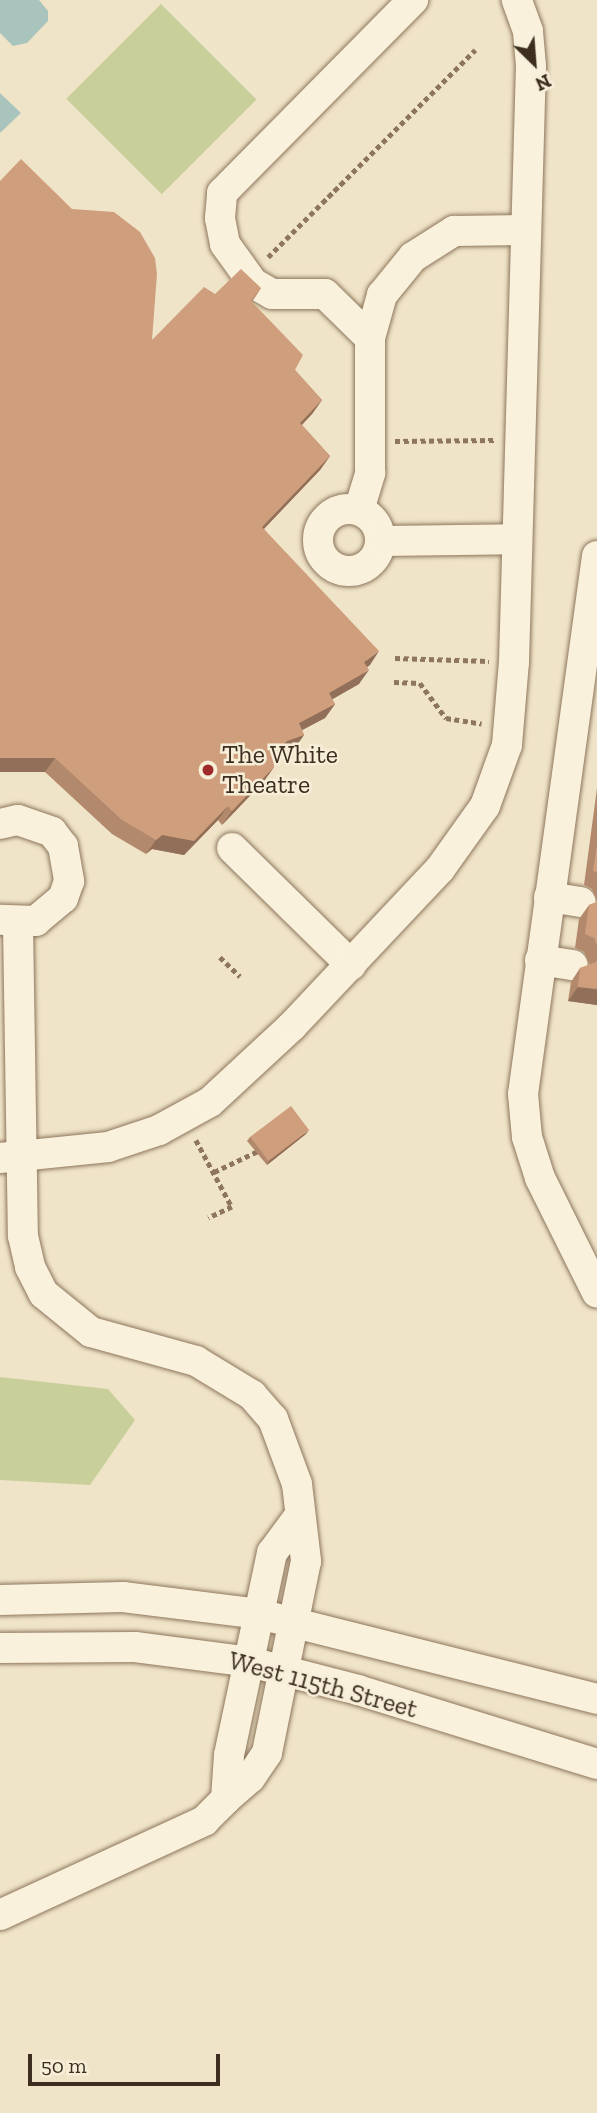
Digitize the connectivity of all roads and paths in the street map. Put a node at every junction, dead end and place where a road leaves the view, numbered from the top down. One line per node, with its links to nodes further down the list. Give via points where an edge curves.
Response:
1 (413, 0): 5 (street, via 222,194 225,244)
2 (517, 0): 4 (street, via 528,31 531,66)
3 (475, 50): 5 (path)
4 (525, 230): 6 (street, via 478,228 433,242 413,257 382,295); 10 (street)
5 (247, 277): 6 (street, via 272,294 325,294)
6 (370, 338): 8 (street)
7 (495, 440): 8 (path, via 374,441)
8 (370, 446): 9 (street, via 369,482)
9 (359, 510): 11 (street, via 378,526); 11 (street, via 343,509 326,519 318,539 323,558 340,570 361,570 376,556)
10 (517, 539): 11 (street); 25 (street, via 512,718 501,770 464,839)
11 (381, 541)
12 (596, 570): 13 (street)
13 (591, 636): 20 (street)
14 (395, 658): 15 (path)
15 (491, 662)
16 (394, 682): 17 (path, via 420,683 446,718)
17 (486, 725)
18 (0, 824): 22 (street, via 18,820 44,828 63,846 69,863 69,881 57,905 36,921)
19 (232, 848): 25 (street)
20 (549, 897): 21 (street); 24 (street)
21 (581, 902)
22 (9, 922): 30 (street)
23 (220, 957): 27 (path)
24 (540, 960): 26 (street); 33 (street, via 525,1060 527,1138 540,1178)
25 (351, 965): 30 (street, via 210,1102 159,1130 108,1147)
26 (573, 965)
27 (240, 976)
28 (191, 1130): 31 (path)
29 (267, 1145): 31 (path)
30 (11, 1158): 34 (street, via 30,1267 44,1294 91,1332 196,1362 252,1395 273,1419 287,1450)
31 (214, 1172): 32 (path, via 232,1207)
32 (208, 1219)
33 (597, 1293)
34 (300, 1515): 36 (street, via 272,1553); 37 (street, via 306,1561)
35 (0, 1600): 36 (street, West 115th Street, via 123,1597)
36 (260, 1614): 37 (street, West 115th Street); 39 (street)
37 (293, 1622): 40 (street); 41 (street, West 115th Street)
38 (0, 1648): 39 (street, West 115th Street, via 135,1647)
39 (250, 1662): 40 (street, West 115th Street); 43 (street, via 229,1755)
40 (283, 1669): 42 (street, West 115th Street); 43 (street, via 267,1753 250,1778)
41 (597, 1699)
42 (597, 1764)
43 (226, 1799): 44 (street, via 204,1821)
44 (0, 1915)

